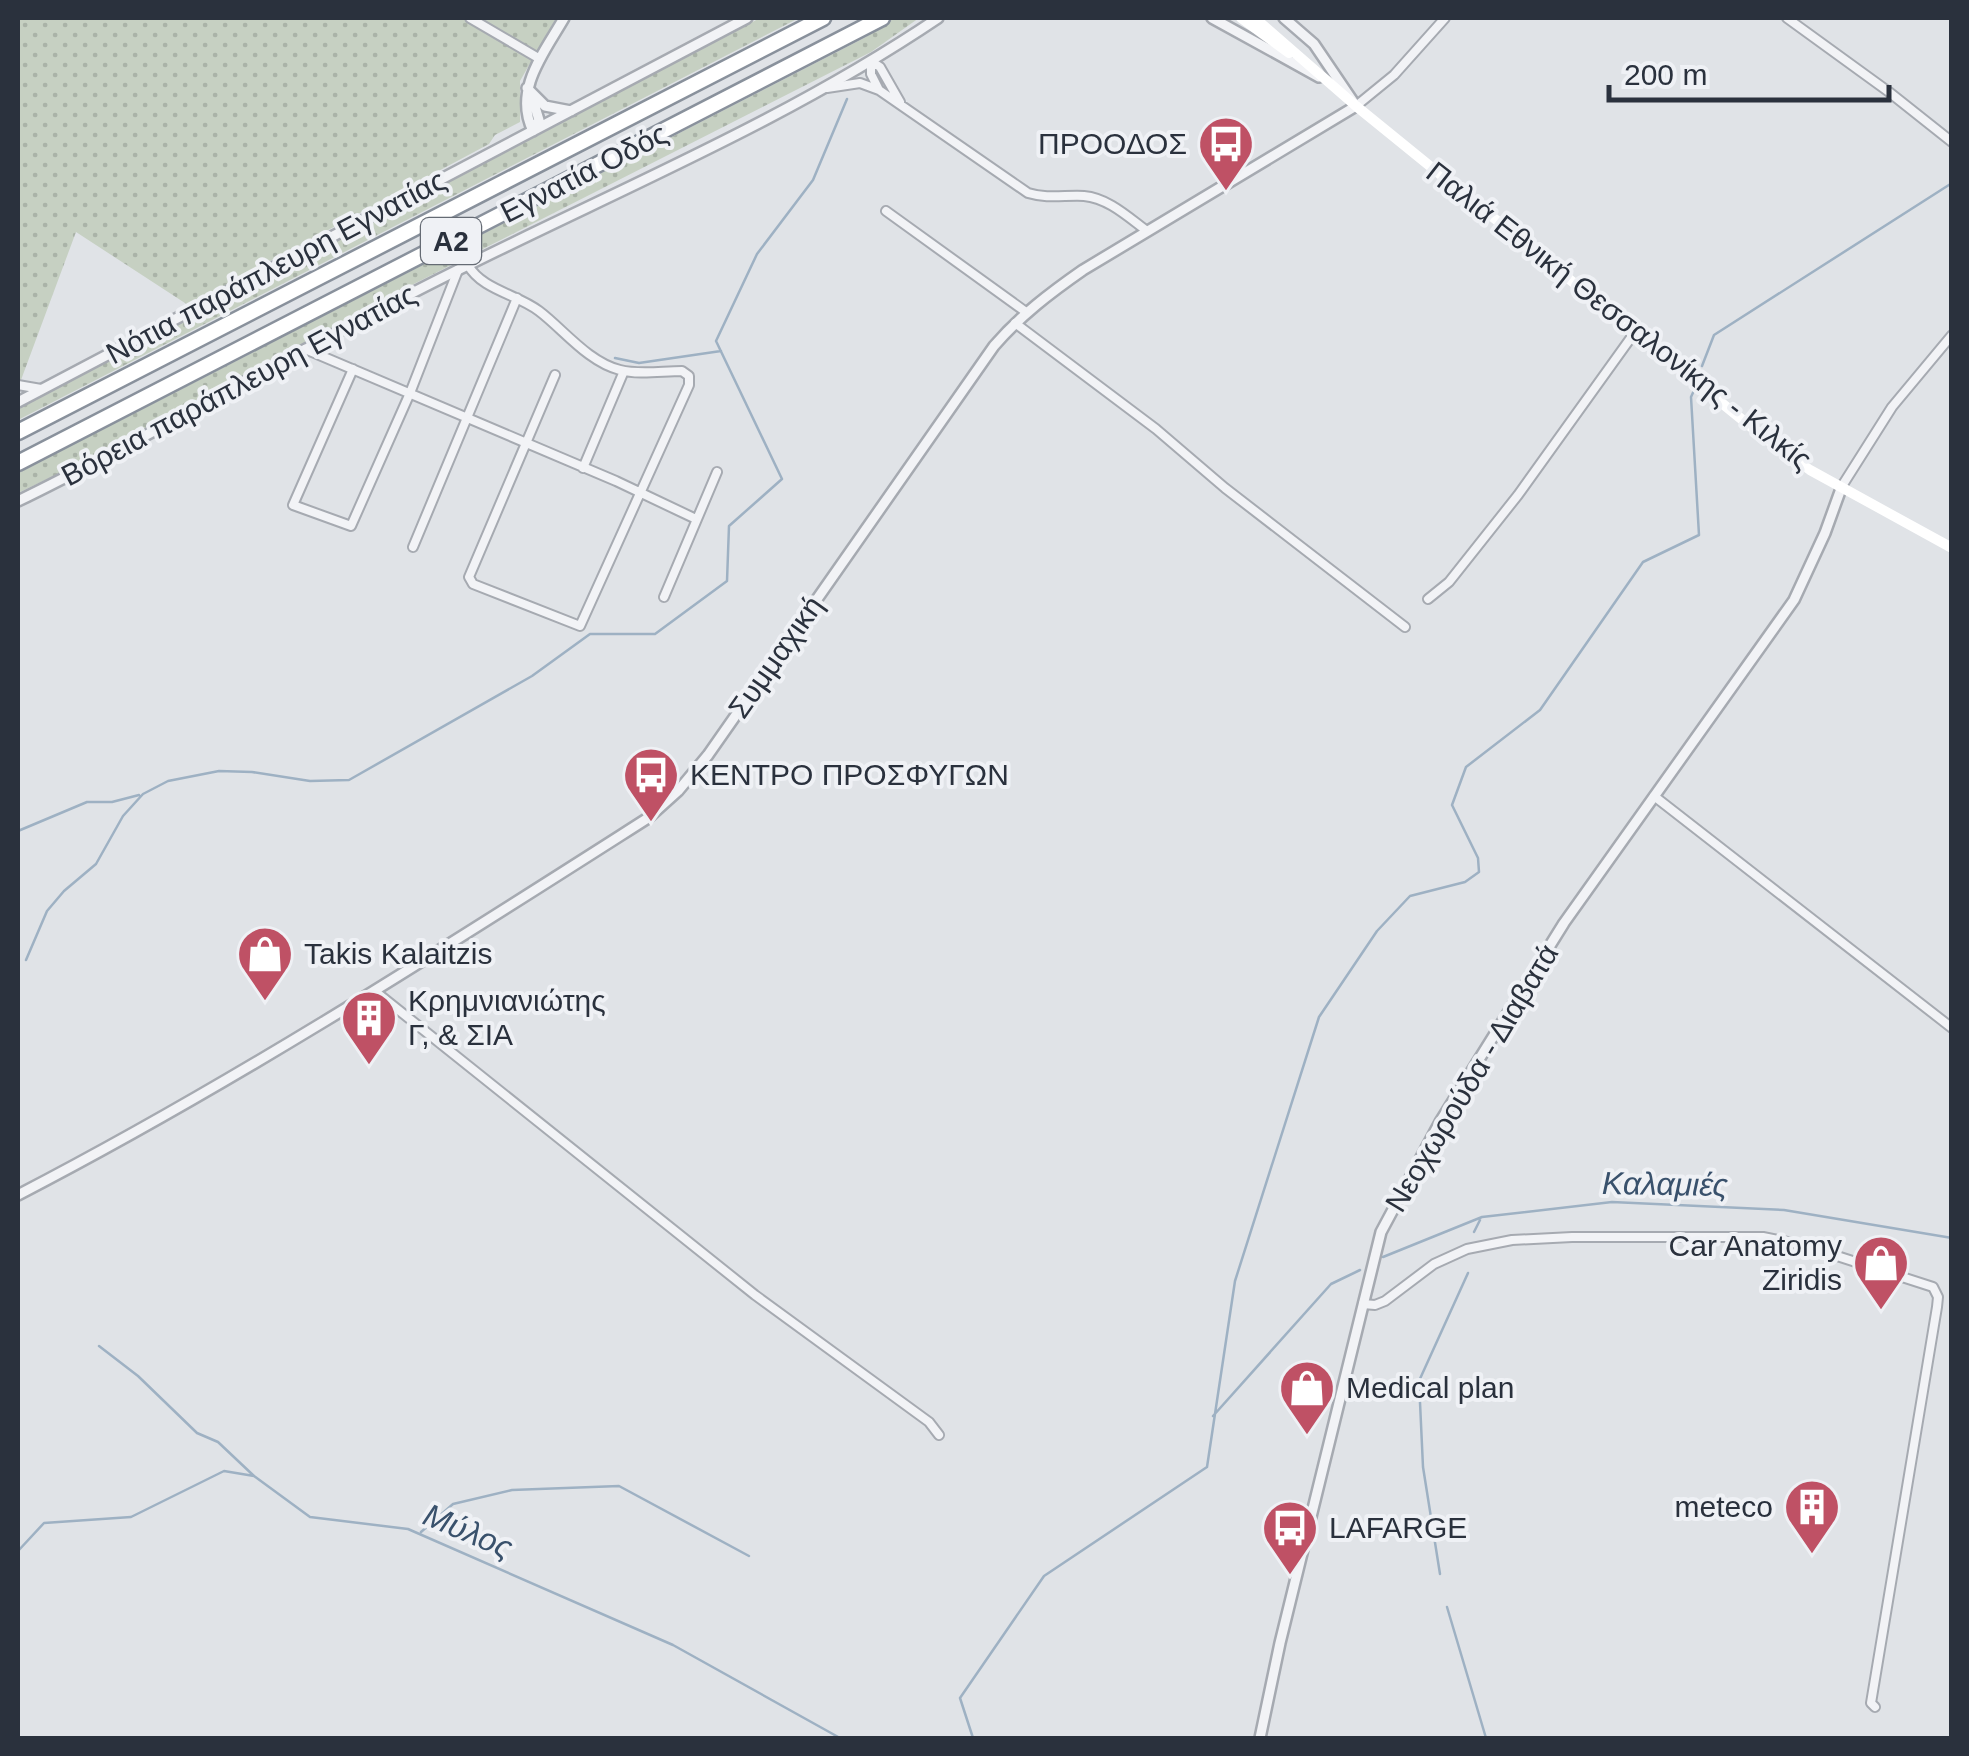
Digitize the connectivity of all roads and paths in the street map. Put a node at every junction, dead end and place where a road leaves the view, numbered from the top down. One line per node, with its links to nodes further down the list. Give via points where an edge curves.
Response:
1 (470, 18): 13 (street)
2 (564, 18): 13 (street)
3 (747, 18): 22 (street)
4 (823, 18): 43 (highway, Εγνατία Οδός / Α2)
5 (882, 18): 45 (highway, Εγνατία Οδός / Α2)
6 (938, 18): 14 (street, Βόρεια παράπλευρη Εγνατίας)
7 (1212, 18): 16 (street)
8 (1241, 18): 15 (main road, Παλιά Εθνική Θεσσαλονίκης - Κιλκίς)
9 (1255, 18): 15 (main road, Παλιά Εθνική Θεσσαλονίκης - Κιλκίς)
10 (1284, 18): 21 (street, via 1314,44)
11 (1445, 18): 21 (street, Συμμαχική, via 1394,76)
12 (1787, 18): 24 (street)
13 (540, 59): 17 (street)
14 (871, 60): 18 (street, Βόρεια παράπλευρη Εγνατίας); 19 (street); 20 (street)
15 (1303, 61): 16 (main road, Παλιά Εθνική Θεσσαλονίκης - Κιλκίς)
16 (1328, 82): 21 (main road, Παλιά Εθνική Θεσσαλονίκης - Κιλκίς)
17 (529, 90): 22 (street, via 545,106); 23 (street, via 524,104)
18 (819, 90): 19 (street, via 860,83); 27 (street, Βόρεια παράπλευρη Εγνατίας, via 722,144)
19 (879, 90): 20 (street)
20 (900, 102): 26 (street, via 1028,193 1094,197)
21 (1356, 106): 26 (street, Συμμαχική); 32 (main road, Παλιά Εθνική Θεσσαλονίκης - Κιλκίς)
22 (572, 110): 23 (street, Νότια παράπλευρη Εγνατίας)
23 (533, 131): 39 (street, Νότια παράπλευρη Εγνατίας)
24 (1952, 142)
25 (886, 212): 30 (street)
26 (1147, 231): 30 (street, Συμμαχική)
27 (468, 264): 28 (street, Βόρεια παράπλευρη Εγνατίας); 29 (street, via 478,278)
28 (458, 270): 34 (street, Βόρεια παράπλευρη Εγνατίας); 40 (street)
29 (517, 298): 36 (street); 42 (street)
30 (1026, 312): 31 (street, Συμμαχική)
31 (1015, 323): 56 (street); 58 (street, Συμμαχική, via 678,791 648,818)
32 (1635, 332): 48 (main road, Παλιά Εθνική Θεσσαλονίκης - Κιλκίς, via 1766,440); 55 (street, via 1518,495)
33 (1952, 335): 48 (street, via 1892,407)
34 (305, 349): 35 (street); 50 (street, Βόρεια παράπλευρη Εγνατίας)
35 (354, 369): 40 (street); 40 (street, via 293,505 351,526)
36 (624, 370): 46 (street); 49 (street, via 682,372 690,380)
37 (555, 375): 44 (street)
38 (18, 385): 39 (street)
39 (42, 389): 41 (street, Νότια παράπλευρη Εγνατίας)
40 (410, 393): 42 (street)
41 (18, 402)
42 (468, 418): 44 (street); 52 (street)
43 (18, 432)
44 (527, 444): 46 (street); 49 (street, via 468,577 474,584 580,626)
45 (18, 463)
46 (583, 468): 49 (street)
47 (717, 472): 51 (street)
48 (1842, 486): 53 (main road, Παλιά Εθνική Θεσσαλονίκης - Κιλκίς); 57 (street, Νεοχωρούδα - Διαβατά, via 1794,600)
49 (642, 492): 51 (street)
50 (18, 501)
51 (696, 518): 54 (street)
52 (413, 547)
53 (1952, 548)
54 (664, 597)
55 (1428, 599)
56 (1405, 627)
57 (1654, 796): 59 (street); 61 (street, Νεοχωρούδα - Διαβατά, via 1564,924 1416,1162 1381,1232)
58 (376, 992): 60 (street, Συμμαχική); 62 (street)
59 (1952, 1028)
60 (18, 1195)
61 (1363, 1304): 63 (street, via 1385,1300 1467,1249 1572,1238 1763,1237 1933,1287 1937,1307 1871,1703); 64 (street, Νεοχωρούδα - Διαβατά)
62 (939, 1435)
63 (1876, 1707)
64 (1260, 1738)

